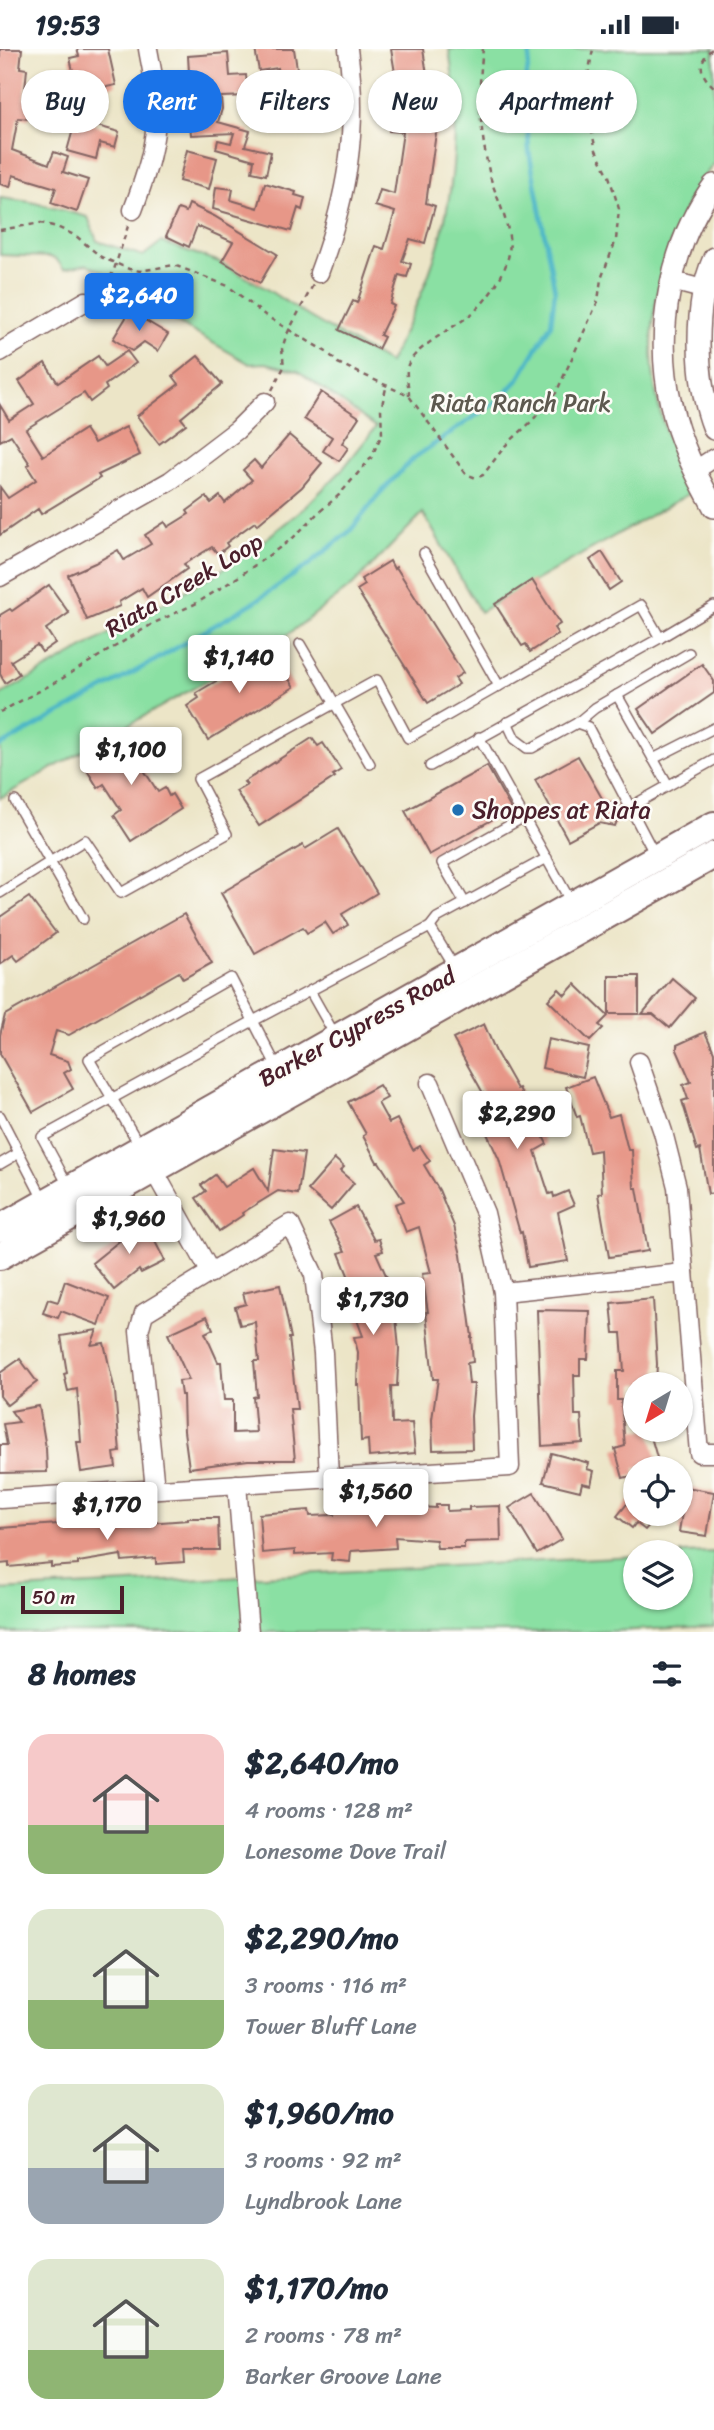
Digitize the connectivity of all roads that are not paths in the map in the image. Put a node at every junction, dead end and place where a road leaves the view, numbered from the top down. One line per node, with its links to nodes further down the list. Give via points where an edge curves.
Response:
1 (148, 49): 4 (street, via 156,132)
2 (348, 49): 6 (street, via 353,140 335,225)
3 (714, 185): 7 (street, via 693,218)
4 (132, 210)
5 (714, 258): 8 (street)
6 (319, 273)
7 (672, 281): 8 (street); 14 (street, via 664,343 666,374 670,403)
8 (709, 291): 12 (street, via 699,342 702,382)
9 (86, 301): 10 (street)
10 (0, 352)
11 (265, 402): 17 (street, via 237,430 170,481)
12 (714, 429)
13 (714, 458): 14 (street)
14 (694, 471): 15 (street)
15 (714, 507)
16 (424, 553): 22 (lane)
17 (0, 577)
18 (714, 606): 19 (lane)
19 (660, 638): 22 (lane, via 641,605); 25 (lane)
20 (300, 644): 24 (lane)
21 (690, 653): 23 (lane)
22 (499, 686): 24 (lane, via 408,738 377,680)
23 (617, 695): 26 (lane); 29 (lane)
24 (334, 704): 31 (lane); 41 (lane, via 198,779 227,834 215,841 121,893 85,840)
25 (507, 722): 26 (lane, via 515,739 527,748); 28 (lane)
26 (578, 723): 35 (lane, via 588,727)
27 (714, 728): 29 (lane)
28 (479, 737): 32 (lane); 36 (lane)
29 (653, 759): 33 (lane)
30 (714, 760): 33 (lane)
31 (370, 764)
32 (430, 766)
33 (668, 785): 35 (lane)
34 (15, 801): 41 (lane)
35 (630, 807): 40 (lane)
36 (524, 817): 39 (lane); 43 (lane, via 442,863)
37 (714, 825): 40 (main road, Barker Cypress Road)
38 (714, 855): 44 (main road, Barker Cypress Road)
39 (547, 858): 43 (lane); 44 (lane)
40 (657, 858): 44 (main road, Barker Cypress Road)
41 (49, 863): 42 (lane); 45 (lane)
42 (0, 893)
43 (465, 902): 46 (lane)
44 (579, 916): 47 (main road, Barker Cypress Road); 50 (main road, Barker Cypress Road)
45 (83, 919)
46 (430, 927): 47 (lane); 48 (lane)
47 (456, 971): 50 (main road, Barker Cypress Road)
48 (310, 991): 49 (lane); 50 (lane)
49 (253, 1021): 52 (lane); 54 (lane); 54 (lane, via 231,978 89,1059)
50 (341, 1050): 52 (main road, Barker Cypress Road); 57 (main road, Barker Cypress Road)
51 (639, 1062): 64 (street, via 677,1187)
52 (279, 1070): 57 (main road, Barker Cypress Road)
53 (430, 1083): 65 (street, via 485,1213)
54 (112, 1098): 57 (lane); 59 (lane, via 42,1137)
55 (0, 1116): 56 (lane)
56 (19, 1153): 58 (lane); 60 (lane)
57 (147, 1159): 59 (main road, Barker Cypress Road); 62 (main road, Barker Cypress Road); 63 (street)
58 (0, 1164)
59 (70, 1188): 60 (main road, Barker Cypress Road)
60 (45, 1202): 61 (main road, Barker Cypress Road)
61 (0, 1227)
62 (0, 1256)
63 (211, 1273): 67 (street, via 290,1224 313,1275); 69 (street, via 144,1313 139,1331)
64 (684, 1273): 65 (street); 66 (street)
65 (503, 1292): 67 (street, via 510,1467)
66 (707, 1453)
67 (330, 1477): 68 (street)
68 (237, 1484): 69 (street); 71 (street)
69 (155, 1489): 70 (street)
70 (0, 1499)
71 (249, 1632)

